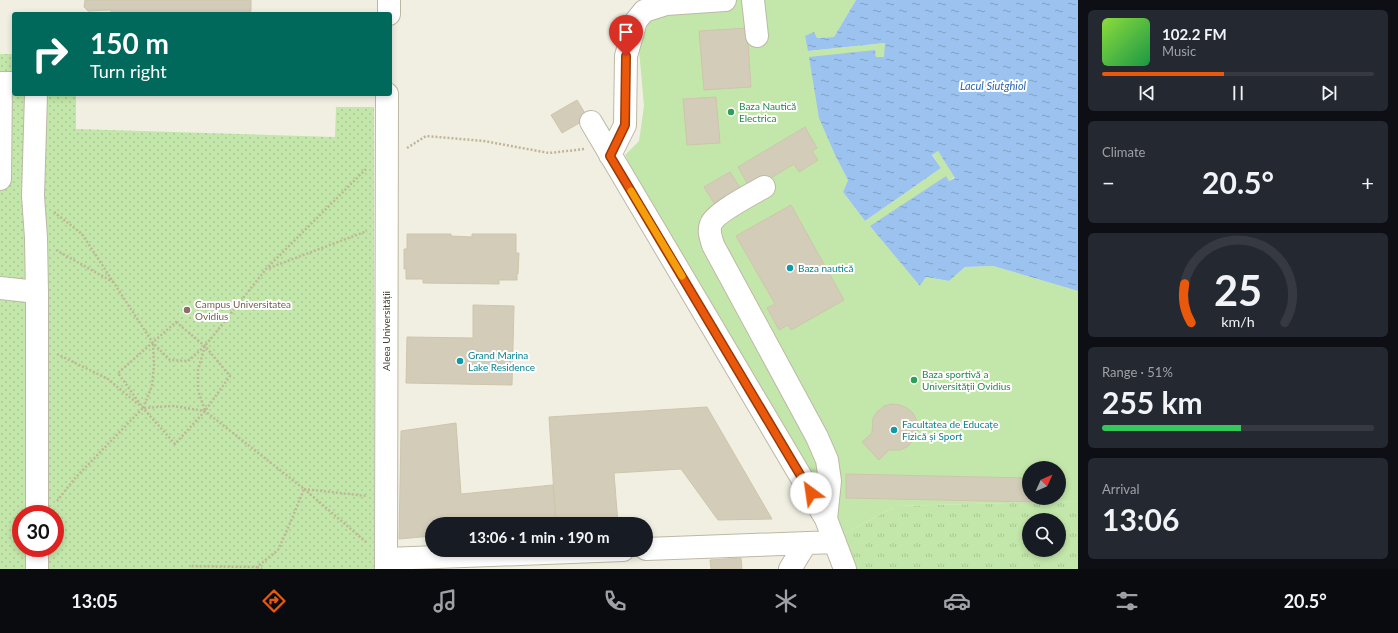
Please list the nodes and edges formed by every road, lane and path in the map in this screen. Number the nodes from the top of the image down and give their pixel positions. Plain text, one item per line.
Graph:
1 (389, 0) edge
2 (725, 0) edge
3 (753, 0) edge
4 (389, 12) edge
5 (757, 36) dead end
6 (12, 83) edge
7 (36, 96) edge
8 (387, 96) edge
9 (590, 122) dead end
10 (396, 148) junction
11 (606, 149) junction
12 (0, 179) edge
13 (764, 187) dead end
14 (33, 196) junction
15 (386, 223) junction
16 (36, 238) junction
17 (266, 269) junction
18 (113, 282) junction
19 (0, 288) edge
20 (37, 292) junction
21 (153, 343) junction
22 (37, 344) junction
23 (205, 346) junction
24 (143, 408) junction
25 (205, 411) junction
26 (304, 489) junction
27 (386, 498) junction
28 (57, 502) dead end
29 (37, 505) edge
30 (826, 519) junction
31 (835, 542) junction
32 (806, 543) junction
33 (653, 549) edge
34 (37, 557) edge
35 (528, 557) edge
36 (446, 563) edge
37 (386, 564) edge
38 (188, 566) dead end
39 (257, 567) junction
40 (37, 569) edge
41 (262, 569) edge
42 (790, 569) edge
43 (845, 569) edge

1 - 4 street
2 - 11 street
3 - 5 street
6 - 12 street
7 - 14 street
8 - 10 street, Aleea Universității
9 - 11 street
10 - 11 path
10 - 15 street, Aleea Universității
10 - 17 path
11 - 30 street
13 - 30 street
14 - 16 street
14 - 18 path
15 - 17 path
15 - 27 street, Aleea Universității
16 - 18 path
16 - 20 street
17 - 23 path
18 - 21 path
19 - 20 street
20 - 22 street
21 - 23 path
21 - 23 path
21 - 24 path
21 - 24 path
22 - 24 path
22 - 29 street
23 - 25 path
23 - 25 path
24 - 25 path
24 - 25 path
24 - 28 path
25 - 26 path
26 - 27 path
26 - 37 path
26 - 39 path
27 - 37 street, Aleea Universității
30 - 31 street
31 - 32 street
31 - 43 street
32 - 33 street
32 - 42 street
34 - 40 street
35 - 36 street
36 - 37 street
38 - 39 path
39 - 41 path

